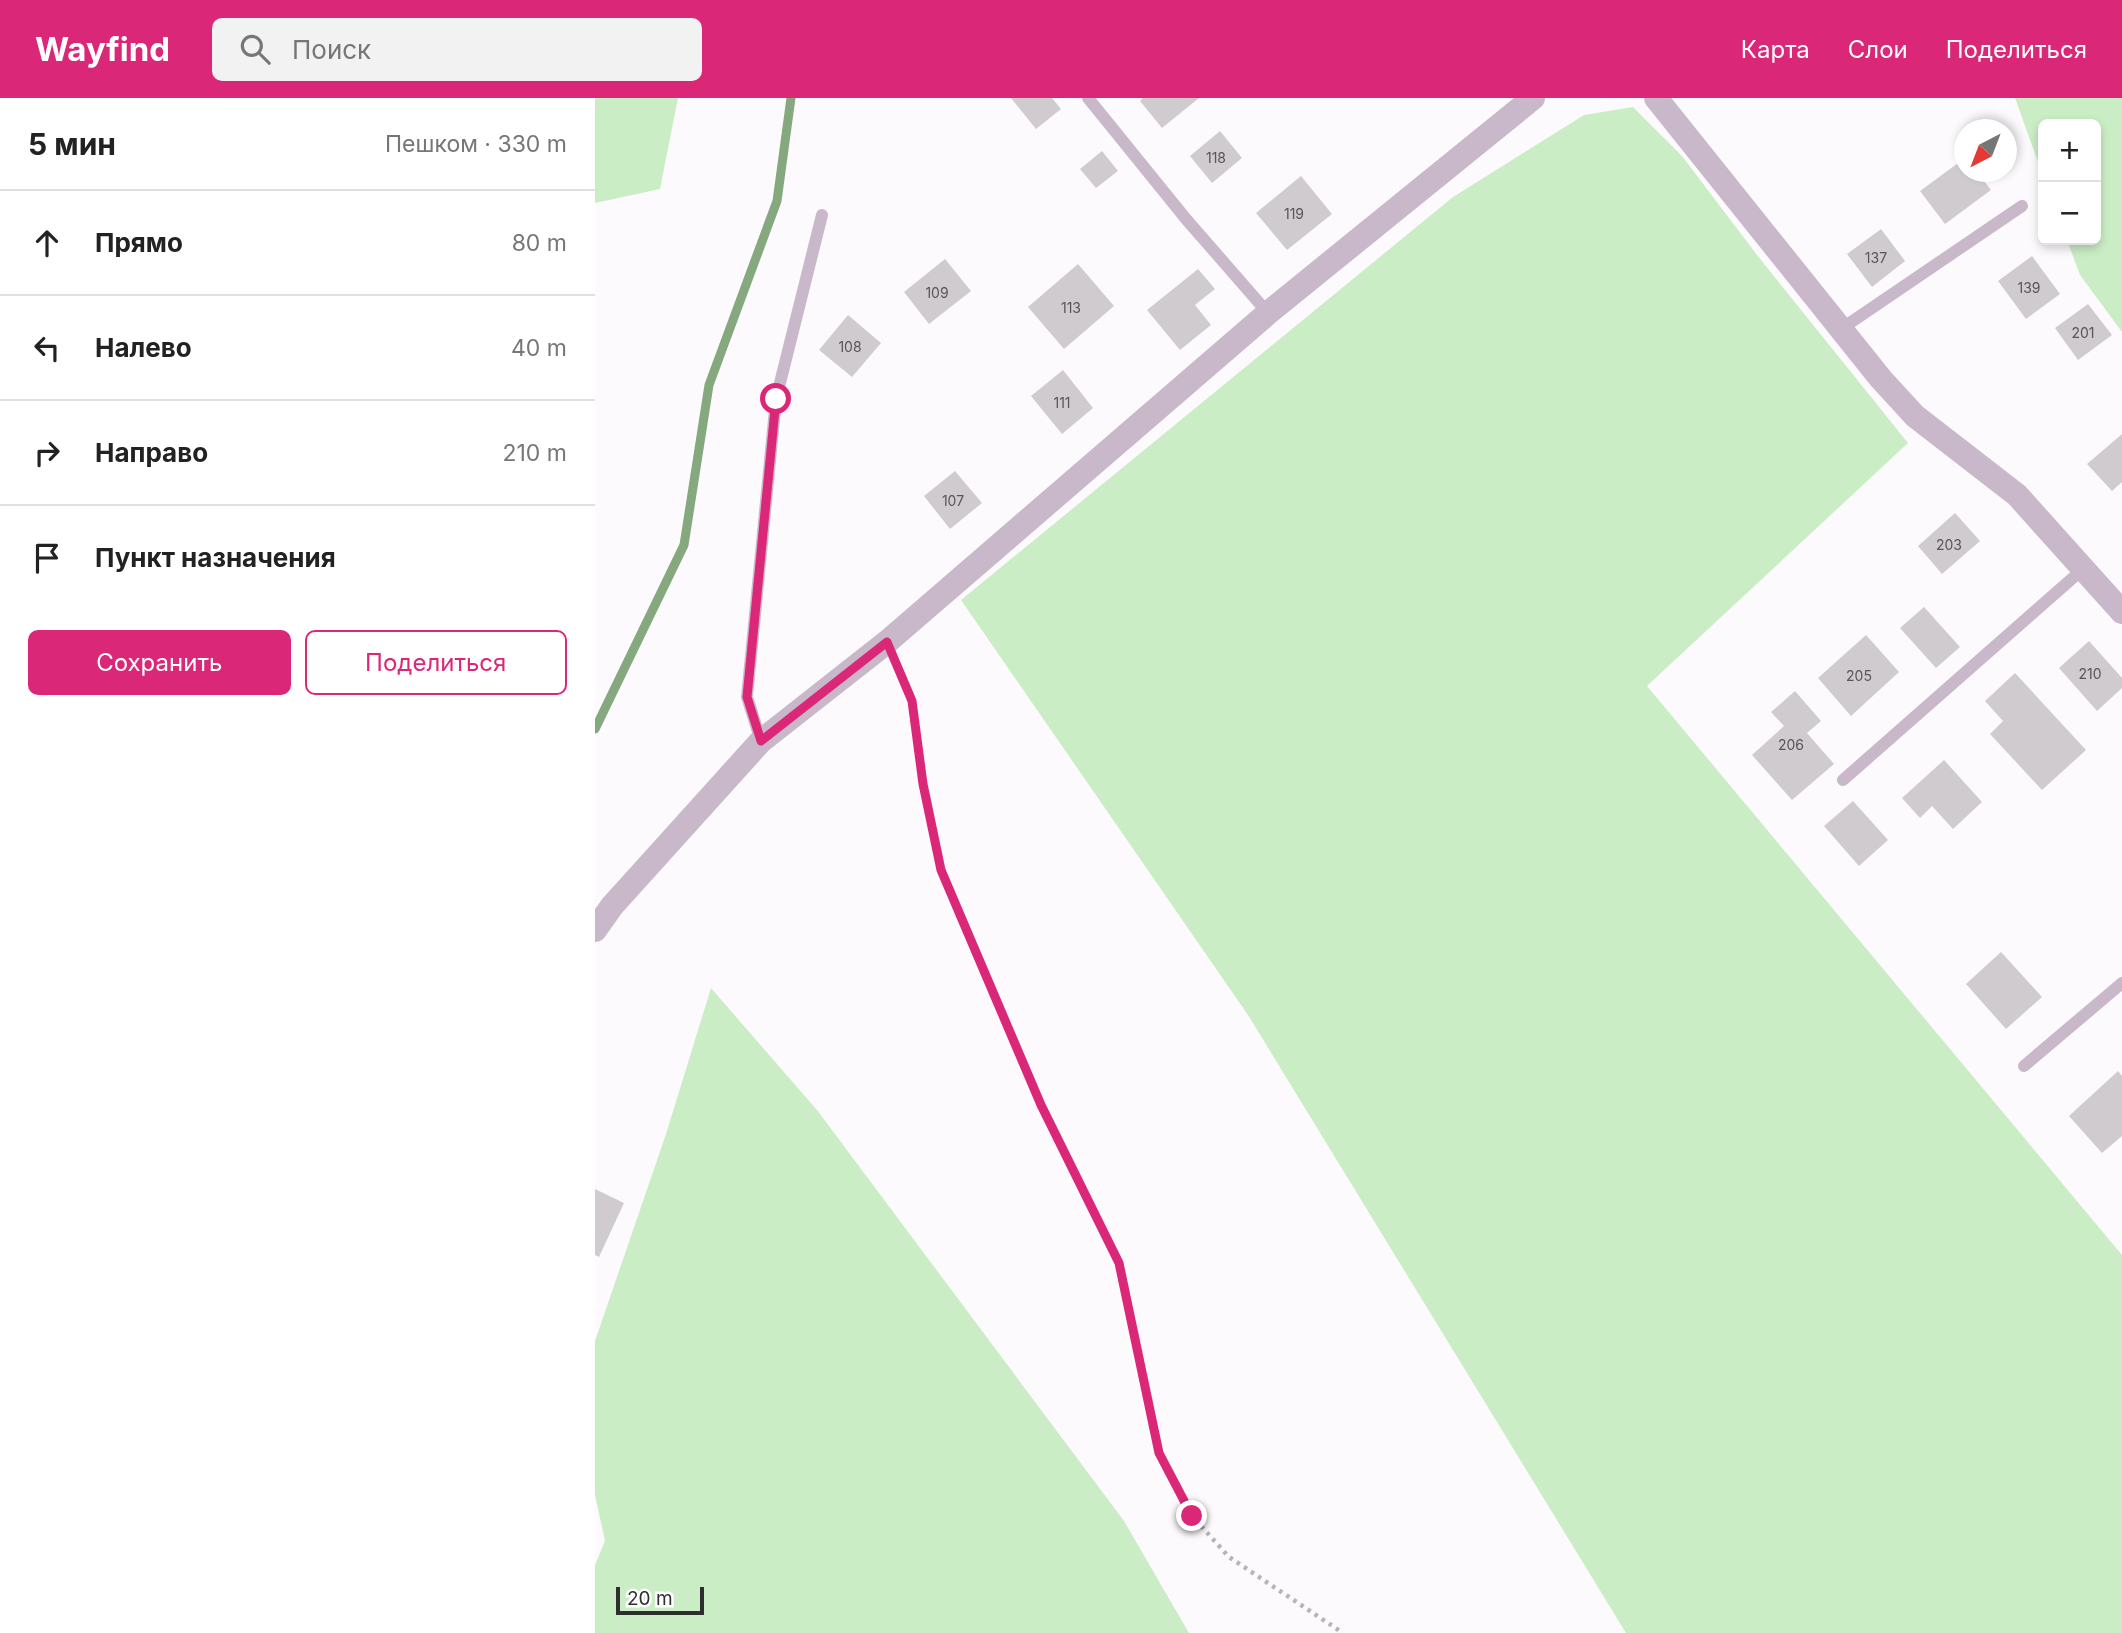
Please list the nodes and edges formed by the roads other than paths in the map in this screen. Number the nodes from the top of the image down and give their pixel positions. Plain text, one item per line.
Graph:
1 (1088, 98) edge
2 (1533, 98) edge
3 (1656, 98) edge
4 (2022, 206) dead end
5 (822, 215) dead end
6 (1268, 313) junction
7 (1841, 329) junction
8 (2083, 569) junction
9 (2122, 612) edge
10 (761, 741) junction
11 (1843, 780) dead end
12 (595, 930) edge
13 (2122, 983) edge
14 (2024, 1066) dead end

1 - 6 lane
2 - 6 street
3 - 7 street
4 - 7 lane
5 - 10 lane
6 - 10 street
7 - 8 street
8 - 9 street
8 - 11 lane
10 - 12 street
13 - 14 lane

